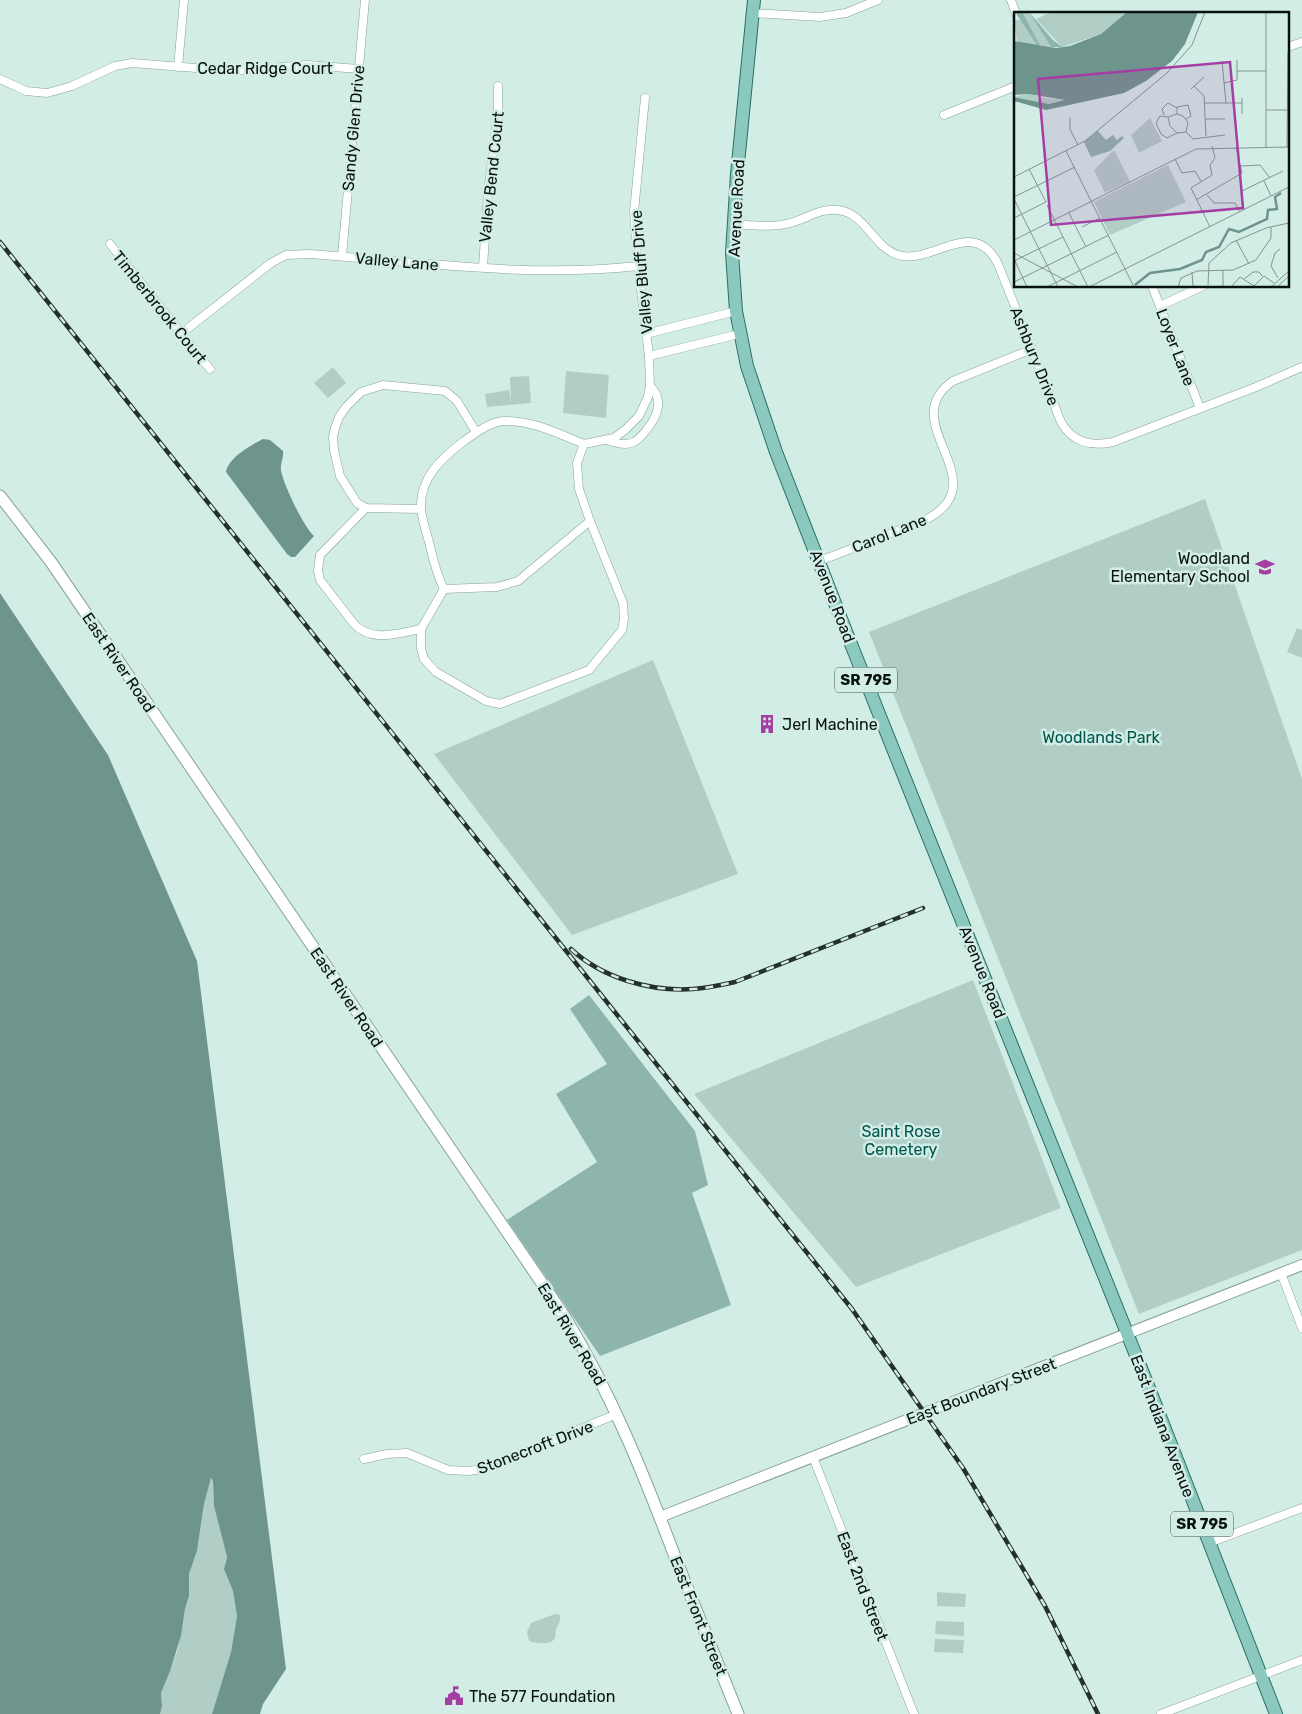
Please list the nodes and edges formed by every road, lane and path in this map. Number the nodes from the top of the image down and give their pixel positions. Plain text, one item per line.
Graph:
1 (184, 0) edge
2 (365, 0) edge
3 (878, 0) edge
4 (1011, 0) edge
5 (754, 6) edge
6 (1015, 12) edge
7 (1302, 42) edge
8 (1290, 46) edge
9 (178, 67) junction
10 (359, 69) junction
11 (0, 79) edge
12 (498, 86) dead end
13 (1014, 87) edge
14 (645, 98) dead end
15 (944, 115) dead end
16 (733, 224) junction
17 (110, 244) dead end
18 (342, 256) junction
19 (638, 266) junction
20 (482, 267) junction
21 (1153, 288) edge
22 (1199, 288) edge
23 (1160, 306) junction
24 (736, 311) junction
25 (182, 333) junction
26 (646, 334) junction
27 (739, 334) junction
28 (1032, 349) junction
29 (649, 356) junction
30 (1302, 367) edge
31 (210, 369) dead end
32 (650, 386) junction
33 (1200, 408) junction
34 (476, 432) junction
35 (607, 440) junction
36 (584, 444) junction
37 (0, 496) edge
38 (366, 508) junction
39 (421, 509) junction
40 (590, 521) junction
41 (820, 561) junction
42 (444, 588) junction
43 (421, 629) junction
44 (1302, 1265) edge
45 (1281, 1273) junction
46 (1302, 1328) edge
47 (1127, 1334) junction
48 (617, 1414) junction
49 (814, 1457) junction
50 (364, 1459) dead end
51 (1302, 1508) edge
52 (660, 1517) junction
53 (1209, 1543) junction
54 (1302, 1660) edge
55 (1261, 1676) junction
56 (738, 1714) edge
57 (914, 1714) edge
58 (1161, 1714) edge
59 (1276, 1714) edge

1 - 9 street
2 - 10 street, Sandy Glen Drive
3 - 5 street
4 - 6 street
5 - 16 main road, Avenue Road / SR 795
7 - 8 street
9 - 10 street, Cedar Ridge Court
9 - 11 street, Cedar Ridge Court
10 - 18 street, Sandy Glen Drive
12 - 20 street, Valley Bend Court
13 - 15 street
14 - 19 street, Valley Bluff Drive
16 - 24 main road, Avenue Road / SR 795
16 - 28 street, Ashbury Drive
17 - 25 street, Timberbrook Court
18 - 20 street, Valley Lane
18 - 25 street, Valley Lane
19 - 20 street, Valley Lane
19 - 26 street, Valley Bluff Drive
21 - 23 street, Loyer Lane
22 - 23 street
23 - 33 street, Loyer Lane
24 - 26 street
24 - 27 main road, Avenue Road / SR 795
25 - 31 street, Timberbrook Court
26 - 29 street, Valley Bluff Drive
27 - 29 street
27 - 41 main road, Avenue Road / SR 795
28 - 33 street, Ashbury Drive
28 - 41 street, Carol Lane
29 - 32 street, Valley Bluff Drive
30 - 33 street, Ashbury Drive
32 - 35 street, Valley Bluff Drive
32 - 35 street, Valley Bluff Drive
34 - 36 street
34 - 38 street
34 - 39 street
35 - 36 street, Valley Bluff Drive
36 - 40 street
37 - 48 main road, East River Road
38 - 39 street
38 - 43 street
39 - 42 street
40 - 42 street
40 - 43 street
41 - 47 main road, Avenue Road / SR 795
42 - 43 street
44 - 45 street, East Boundary Street
45 - 46 street
45 - 47 street, East Boundary Street
47 - 49 street, East Boundary Street
47 - 53 main road, East Indiana Avenue / SR 795
48 - 50 street, Stonecroft Drive
48 - 52 main road, East River Road
49 - 52 street, East Boundary Street
49 - 57 street, East 2nd Street
51 - 53 street
52 - 56 main road, East Front Street
53 - 55 main road, East Indiana Avenue / SR 795
54 - 55 street
55 - 58 street
55 - 59 main road, East Indiana Avenue / SR 795

